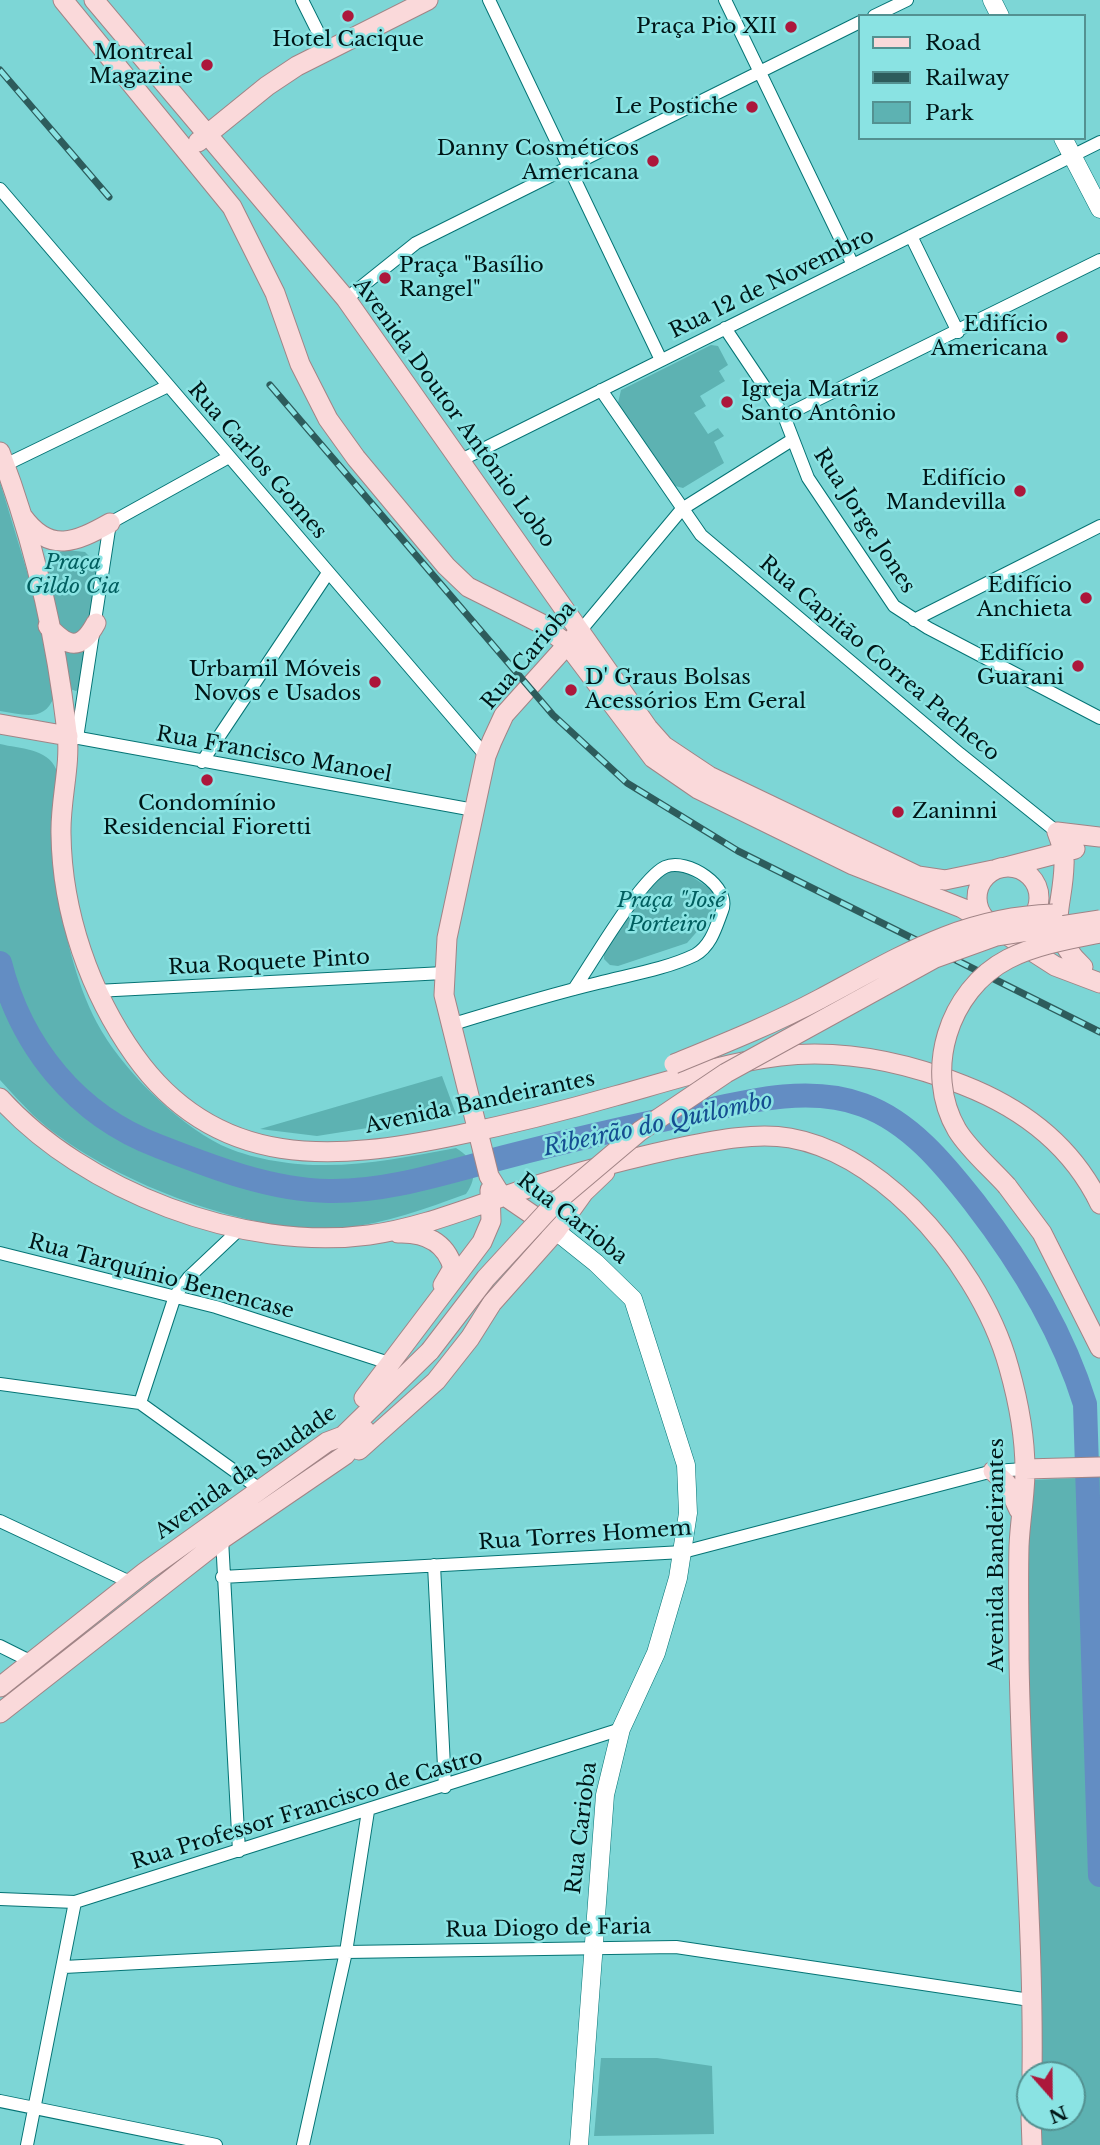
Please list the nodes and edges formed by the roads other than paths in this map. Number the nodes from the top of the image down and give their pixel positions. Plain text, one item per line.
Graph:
1 (63, 0) edge
2 (94, 0) edge
3 (302, 0) edge
4 (428, 0) edge
5 (489, 0) edge
6 (725, 0) edge
7 (907, 0) edge
8 (878, 14) edge
9 (858, 23) edge
10 (327, 50) junction
11 (759, 71) junction
12 (207, 135) junction
13 (1064, 140) edge
14 (1100, 142) edge
15 (187, 152) junction
16 (1072, 156) junction
17 (569, 166) junction
18 (0, 189) edge
19 (1100, 209) edge
20 (911, 236) junction
21 (1100, 260) edge
22 (853, 265) junction
23 (346, 299) junction
24 (725, 328) junction
25 (958, 332) junction
26 (661, 360) junction
27 (168, 386) junction
28 (601, 390) junction
29 (784, 416) junction
30 (792, 440) junction
31 (229, 457) junction
32 (2, 458) edge
33 (461, 460) junction
34 (681, 509) junction
35 (22, 514) junction
36 (110, 523) junction
37 (1100, 526) edge
38 (328, 573) junction
39 (914, 620) junction
40 (96, 623) junction
41 (48, 626) junction
42 (574, 637) junction
43 (1097, 714) edge
44 (1, 724) edge
45 (72, 737) junction
46 (485, 756) junction
47 (202, 762) junction
48 (474, 810) junction
49 (1058, 832) junction
50 (1100, 836) edge
51 (1100, 844) edge
52 (1063, 851) junction
53 (1032, 859) junction
54 (998, 869) junction
55 (1062, 884) junction
56 (1037, 912) junction
57 (1100, 917) edge
58 (992, 926) junction
59 (1100, 933) edge
60 (1091, 970) edge
61 (444, 974) junction
62 (1100, 983) edge
63 (574, 989) junction
64 (96, 991) junction
65 (450, 1025) junction
66 (0, 1098) edge
67 (575, 1108) junction
68 (480, 1136) junction
69 (624, 1160) junction
70 (498, 1198) junction
71 (1100, 1204) edge
72 (242, 1227) junction
73 (556, 1231) junction
74 (369, 1235) junction
75 (0, 1253) edge
76 (462, 1271) junction
77 (175, 1296) junction
78 (492, 1303) junction
79 (432, 1306) junction
80 (1100, 1348) edge
81 (392, 1364) junction
82 (415, 1368) junction
83 (0, 1384) edge
84 (140, 1403) junction
85 (327, 1442) junction
86 (345, 1455) junction
87 (1100, 1467) edge
88 (1025, 1469) junction
89 (993, 1471) junction
90 (261, 1490) junction
91 (1021, 1515) junction
92 (0, 1521) edge
93 (222, 1539) junction
94 (684, 1552) junction
95 (434, 1565) junction
96 (222, 1577) junction
97 (132, 1583) junction
98 (0, 1646) edge
99 (32, 1662) junction
100 (0, 1687) edge
101 (0, 1713) edge
102 (621, 1729) junction
103 (445, 1787) junction
104 (368, 1811) junction
105 (239, 1851) junction
106 (0, 1899) edge
107 (75, 1902) junction
108 (592, 1946) junction
109 (346, 1952) junction
110 (64, 1967) junction
111 (1030, 2000) junction
112 (1032, 2061) edge
113 (0, 2101) edge
114 (34, 2108) junction
115 (27, 2145) edge
116 (216, 2145) edge
117 (303, 2145) edge
118 (579, 2145) edge

1 - 15 main road, Avenida Doutor Antônio Lobo
2 - 12 main road, Avenida Doutor Antônio Lobo
3 - 10 street
4 - 10 main road
5 - 17 street
6 - 11 street
7 - 8 street
9 - 11 street
10 - 12 main road
11 - 17 street
11 - 22 street
12 - 15 main road
12 - 23 main road, Avenida Doutor Antônio Lobo
13 - 16 main road
14 - 16 street, Rua 12 de Novembro
15 - 42 main road, Avenida Doutor Antônio Lobo
16 - 19 main road
16 - 20 street, Rua 12 de Novembro
17 - 23 street
17 - 26 street
18 - 27 street, Rua Carlos Gomes
20 - 22 street, Rua 12 de Novembro
20 - 25 street
21 - 25 street
22 - 24 street, Rua 12 de Novembro
23 - 33 main road, Avenida Doutor Antônio Lobo
24 - 26 street, Rua 12 de Novembro
24 - 29 street, Rua Jorge Jones
25 - 29 street
26 - 28 street, Rua 12 de Novembro
27 - 31 street, Rua Carlos Gomes
27 - 32 street
28 - 33 street, Rua 12 de Novembro
28 - 34 street, Rua Capitão Correa Pacheco
29 - 30 street, Rua Jorge Jones
30 - 34 street, Rua Carioba
30 - 39 street, Rua Jorge Jones
31 - 36 street
31 - 38 street, Rua Carlos Gomes
32 - 35 main road, Avenida Bandeirantes
33 - 42 main road, Avenida Doutor Antônio Lobo
34 - 42 street, Rua Carioba
34 - 49 street, Rua Capitão Correa Pacheco
35 - 36 main road
35 - 41 main road, Avenida Bandeirantes
36 - 40 street
37 - 39 street
38 - 46 street, Rua Carlos Gomes
38 - 47 street
39 - 43 street, Rua Jorge Jones
40 - 41 main road
40 - 45 street
41 - 45 main road, Avenida Bandeirantes
42 - 46 main road, Rua Carioba
42 - 54 main road, Avenida Doutor Antônio Lobo
42 - 58 main road, Avenida Doutor Antônio Lobo
44 - 45 main road
45 - 47 street, Rua Francisco Manoel
45 - 64 main road, Avenida Bandeirantes
46 - 48 main road, Rua Carioba
47 - 48 street, Rua Francisco Manoel
48 - 61 main road, Rua Carioba
49 - 50 main road
49 - 52 main road
51 - 52 main road, Avenida Doutor Antônio Lobo
52 - 53 main road, Avenida Doutor Antônio Lobo
52 - 55 main road
53 - 54 main road, Avenida Doutor Antônio Lobo
53 - 55 main road
54 - 56 main road
54 - 58 main road
55 - 60 main road
56 - 58 main road
56 - 60 main road
57 - 67 main road, bridge
57 - 82 main road, bridge
58 - 62 main road, Avenida Doutor Antônio Lobo
59 - 80 main road, bridge
61 - 64 street, Rua Roquete Pinto
61 - 65 main road, Rua Carioba
63 - 63 street
63 - 65 street
64 - 68 main road, Avenida Bandeirantes
65 - 68 main road, Rua Carioba
66 - 72 main road, Avenida Bandeirantes
67 - 68 main road, Avenida Bandeirantes
67 - 71 main road, Avenida Bandeirantes
68 - 70 main road, Rua Carioba
69 - 70 main road, Avenida Bandeirantes
69 - 73 main road
69 - 88 main road, Avenida Bandeirantes
70 - 73 main road, Rua Carioba
70 - 74 main road, Avenida Bandeirantes
70 - 76 main road, Rua Carioba
72 - 74 main road, Avenida Bandeirantes
72 - 77 street
73 - 78 main road
73 - 94 main road, Rua Carioba
74 - 79 main road
75 - 77 street, Rua Tarquínio Benencase
76 - 78 main road
76 - 79 main road, Rua Carioba
77 - 81 street, Rua Tarquínio Benencase
77 - 84 street
78 - 86 main road
79 - 81 main road
81 - 85 main road
82 - 85 main road, Avenida da Saudade
82 - 86 main road, Avenida da Saudade
83 - 84 street
84 - 90 street
85 - 90 main road, Avenida da Saudade
86 - 93 main road, Avenida da Saudade
87 - 88 main road
88 - 89 street, Rua Torres Homem
88 - 91 main road, Avenida Bandeirantes
89 - 91 main road
89 - 94 street, Rua Torres Homem
90 - 97 main road, Avenida da Saudade
91 - 111 main road, Avenida Bandeirantes
92 - 97 street
93 - 96 street
93 - 101 main road, Avenida da Saudade
94 - 95 street, Rua Torres Homem
94 - 102 main road, Rua Carioba
95 - 96 street, Rua Torres Homem
95 - 103 street
96 - 105 street
97 - 99 main road, Avenida da Saudade
98 - 99 street
99 - 100 main road, Avenida da Saudade
102 - 103 street, Rua Professor Francisco de Castro
102 - 108 main road, Rua Carioba
103 - 104 street, Rua Professor Francisco de Castro
104 - 105 street, Rua Professor Francisco de Castro
104 - 109 street
105 - 107 street, Rua Professor Francisco de Castro
106 - 107 street, Rua Professor Francisco de Castro
107 - 110 street
108 - 109 street, Rua Diogo de Faria
108 - 111 street, Rua Diogo de Faria
108 - 118 main road, Rua Carioba
109 - 110 street, Rua Diogo de Faria
109 - 117 street
110 - 114 street
111 - 112 main road, Avenida Bandeirantes
113 - 114 street
114 - 115 street
114 - 116 street

